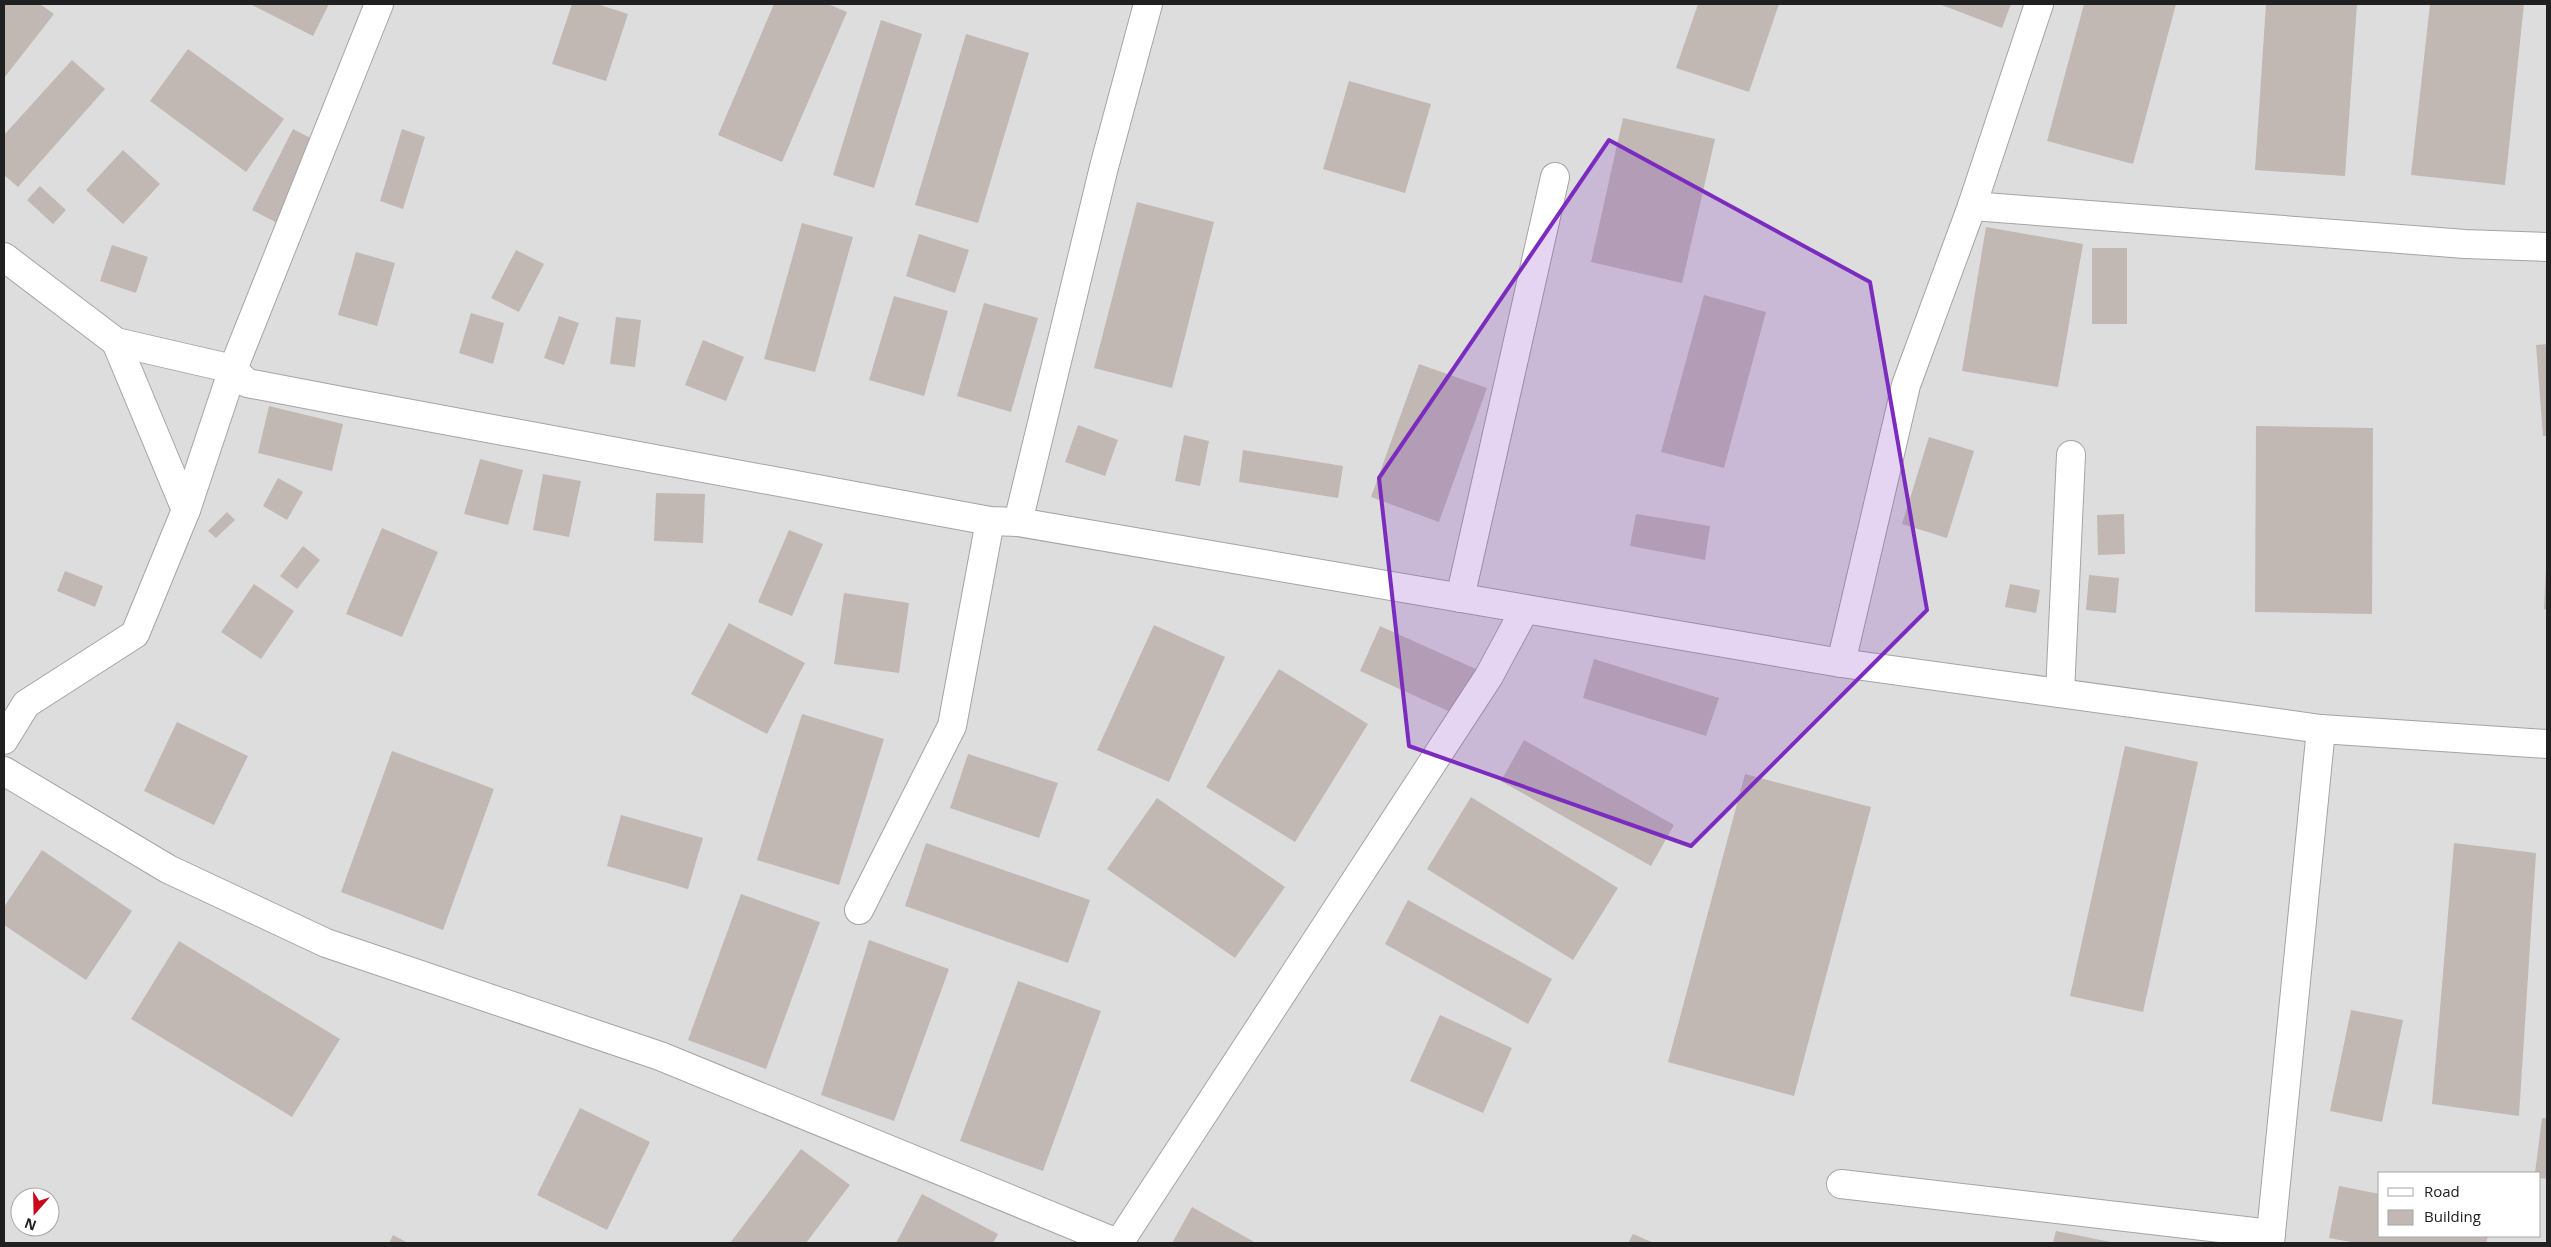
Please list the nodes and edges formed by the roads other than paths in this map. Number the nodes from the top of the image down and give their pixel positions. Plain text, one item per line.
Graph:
1 (379, 4) edge
2 (2039, 4) edge
3 (1140, 7) edge
4 (1556, 178) dead end
5 (1972, 206) junction
6 (2547, 247) edge
7 (4, 257) edge
8 (116, 342) junction
9 (234, 369) junction
10 (2071, 455) dead end
11 (186, 510) junction
12 (990, 521) junction
13 (1018, 522) junction
14 (1460, 598) junction
15 (1525, 609) junction
16 (1841, 663) junction
17 (2060, 693) junction
18 (2321, 728) junction
19 (4, 740) edge
20 (2547, 744) edge
21 (4, 771) edge
22 (859, 910) dead end
23 (1841, 1184) dead end
24 (2271, 1239) edge
25 (1118, 1243) edge

1 - 9 street
2 - 5 street
3 - 13 street
4 - 14 street
5 - 6 street
5 - 16 street
7 - 8 street
8 - 9 street
8 - 11 street
9 - 11 street
9 - 12 street
10 - 17 street
11 - 19 street
12 - 13 street
12 - 22 street
13 - 14 street
14 - 15 street
15 - 16 street
15 - 25 street
16 - 17 street
17 - 18 street
18 - 20 street
18 - 24 street
21 - 25 street
23 - 24 street

